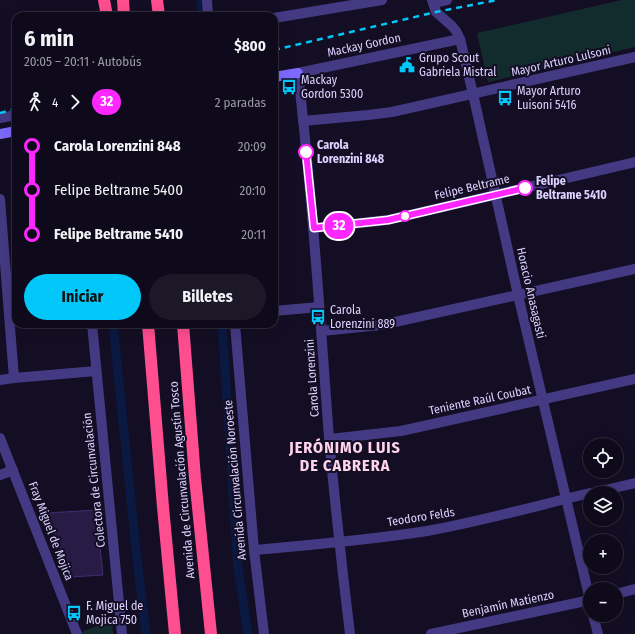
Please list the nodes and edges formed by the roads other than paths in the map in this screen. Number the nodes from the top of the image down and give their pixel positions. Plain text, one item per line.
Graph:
1 (104, 0) edge
2 (123, 0) edge
3 (157, 0) edge
4 (207, 0) edge
5 (382, 0) edge
6 (447, 0) edge
7 (432, 1) edge
8 (106, 12) edge
9 (124, 12) edge
10 (158, 12) edge
11 (208, 12) edge
12 (278, 17) edge
13 (460, 39) junction
14 (635, 57) edge
15 (298, 73) junction
16 (278, 77) edge
17 (473, 94) junction
18 (12, 116) edge
19 (0, 118) edge
20 (304, 121) junction
21 (12, 132) edge
22 (0, 134) edge
23 (635, 162) edge
24 (496, 194) junction
25 (0, 199) edge
26 (314, 228) junction
27 (635, 269) edge
28 (518, 295) junction
29 (319, 307) junction
30 (278, 311) edge
31 (92, 328) edge
32 (148, 328) edge
33 (183, 328) edge
34 (235, 328) edge
35 (322, 331) junction
36 (96, 371) junction
37 (14, 378) junction
38 (635, 379) edge
39 (0, 380) edge
40 (542, 400) junction
41 (0, 438) edge
42 (330, 440) junction
43 (13, 470) junction
44 (0, 475) edge
45 (635, 484) edge
46 (623, 486) edge
47 (583, 495) edge
48 (566, 499) junction
49 (339, 542) junction
50 (254, 550) junction
51 (586, 582) edge
52 (635, 589) edge
53 (623, 592) edge
54 (583, 601) edge
55 (595, 622) edge
56 (75, 633) edge
57 (122, 634) edge
58 (175, 634) edge
59 (211, 634) edge
60 (264, 634) edge
61 (350, 634) edge
62 (431, 634) edge
63 (598, 634) edge

1 - 8 highway
2 - 9 highway
3 - 10 highway
4 - 11 street
5 - 12 street
6 - 7 street
7 - 13 street, Horacio Anasagasti
13 - 15 street, Mackay Gordon
13 - 17 street, Horacio Anasagasti
14 - 17 street, Mayor Arturo Lulsoni
15 - 16 main road, Mackay Gordon
15 - 20 street, Carola Lorenzini
17 - 20 street, Mayor Arturo Lulsoni
17 - 24 street, Horacio Anasagasti
18 - 19 street
20 - 26 street, Carola Lorenzini
21 - 22 main road
23 - 24 street, Felipe Beltrame
24 - 26 street, Felipe Beltrame
24 - 28 street, Horacio Anasagasti
25 - 37 street
26 - 29 street, Carola Lorenzini
27 - 28 street
28 - 35 street
28 - 40 street, Horacio Anasagasti
29 - 30 street
29 - 35 street, Carola Lorenzini
31 - 36 street, Colectora de Circunvalación
32 - 58 highway, Avenida de Circunvalación Agustín Tosco
33 - 59 highway, Avenida de Circunvalación Agustín Tosco
34 - 50 street, Avenida Circunvalación Noroeste
35 - 42 street, Carola Lorenzini
36 - 37 street
36 - 57 street, Colectora de Circunvalación
37 - 39 street
38 - 40 street, Teniente Raúl Coubat
40 - 42 street, Teniente Raúl Coubat
40 - 48 street, Horacio Anasagasti
41 - 43 street, Fray Miguel de Mojica
42 - 49 street, Carola Lorenzini
43 - 44 street
43 - 56 street, Fray Miguel de Mojica
45 - 46 street, Teodoro Felds
47 - 48 street, Teodoro Felds
48 - 49 street, Teodoro Felds
48 - 51 street, Horacio Anasagasti
49 - 50 street, Teodoro Felds
49 - 61 street, Carola Lorenzini
50 - 60 street, Avenida Circunvalación Noroeste
52 - 53 street
54 - 62 street, Benjamín Matienzo
55 - 63 street

